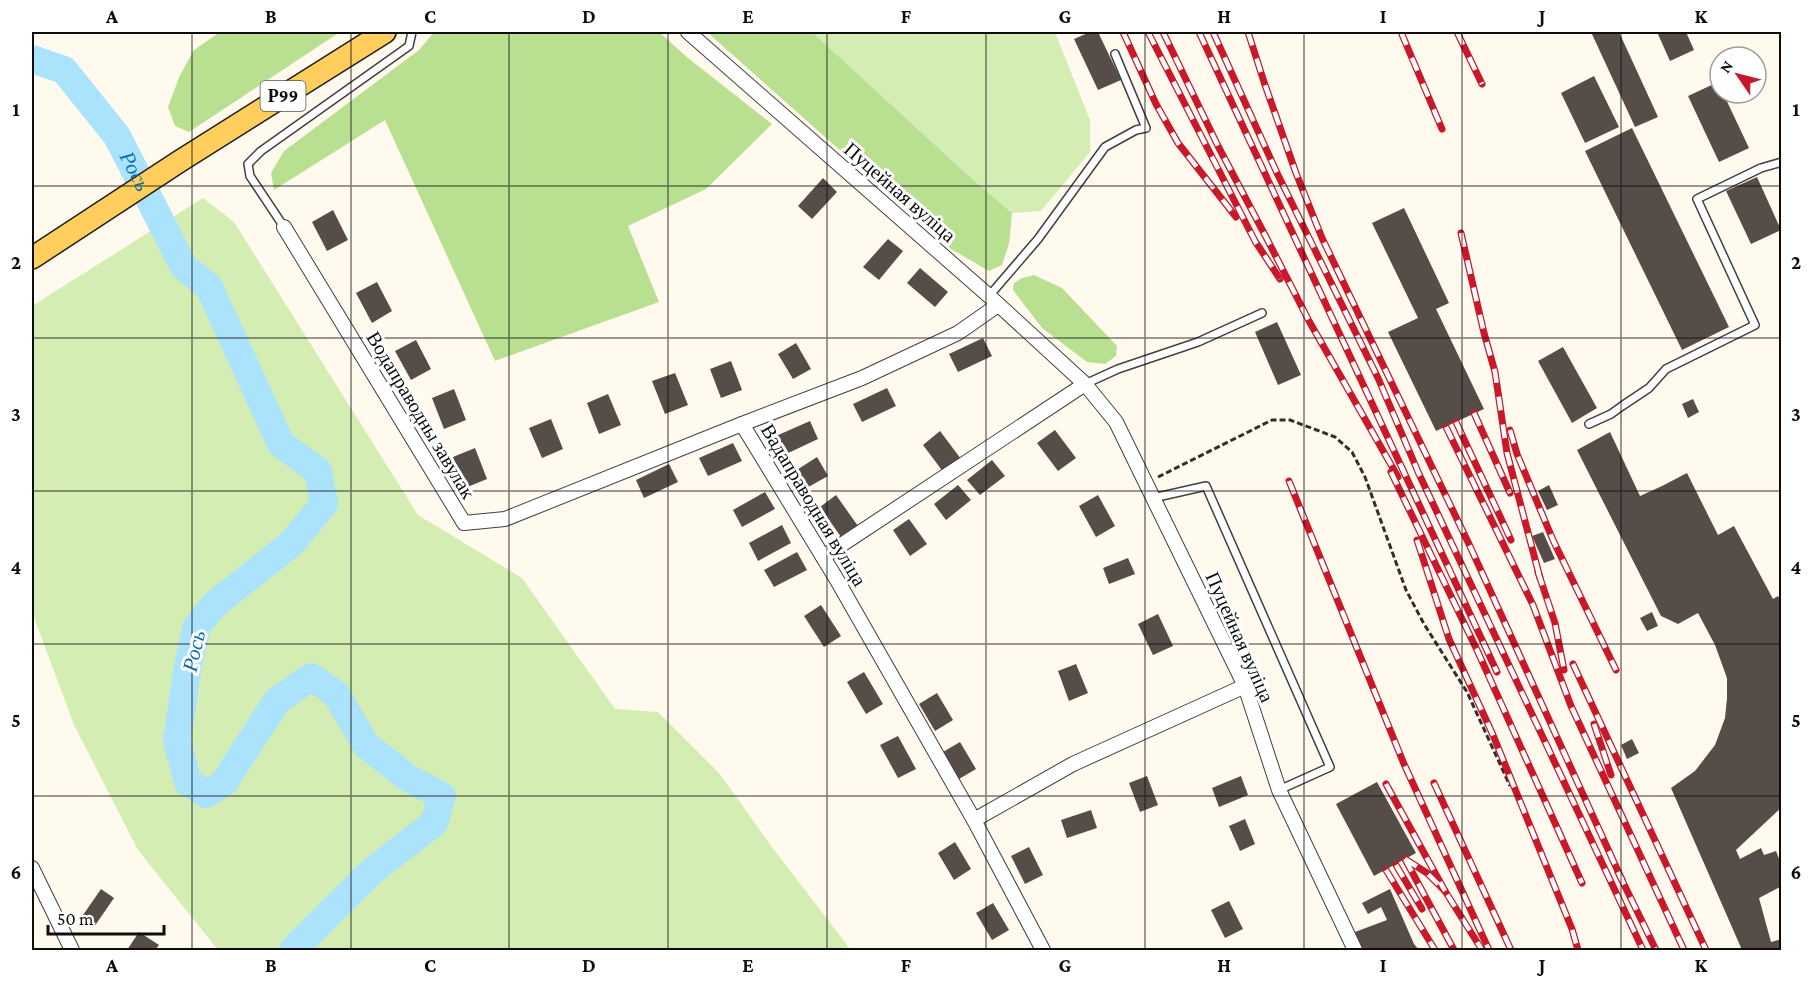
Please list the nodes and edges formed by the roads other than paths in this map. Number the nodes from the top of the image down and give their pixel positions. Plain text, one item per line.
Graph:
1 (385, 32) edge
2 (412, 32) edge
3 (688, 32) edge
4 (1115, 54) dead end
5 (1782, 162) edge
6 (284, 227) joint
7 (32, 258) edge
8 (993, 301) junction
9 (1262, 314) dead end
10 (1085, 384) junction
11 (742, 424) junction
12 (1589, 424) dead end
13 (1153, 498) junction
14 (823, 557) junction
15 (1245, 686) junction
16 (1279, 790) junction
17 (974, 820) junction
18 (32, 867) edge
19 (72, 951) edge
20 (1043, 951) edge
21 (1354, 951) edge

1 - 7 main road, Р99
2 - 6 lane
3 - 8 street, Пуцейная вуліца
4 - 8 lane
5 - 12 lane
6 - 11 street, Водаправодны завулак
8 - 10 street, Пуцейная вуліца
8 - 11 street, Вадаправодная вуліца
9 - 10 lane
10 - 13 street, Пуцейная вуліца
10 - 14 street
11 - 14 street, Вадаправодная вуліца
13 - 15 street, Пуцейная вуліца
13 - 16 lane
14 - 17 street, Вадаправодная вуліца
15 - 16 street, Пуцейная вуліца
15 - 17 street
16 - 21 street, Пуцейная вуліца
17 - 20 street, Вадаправодная вуліца
18 - 19 street

